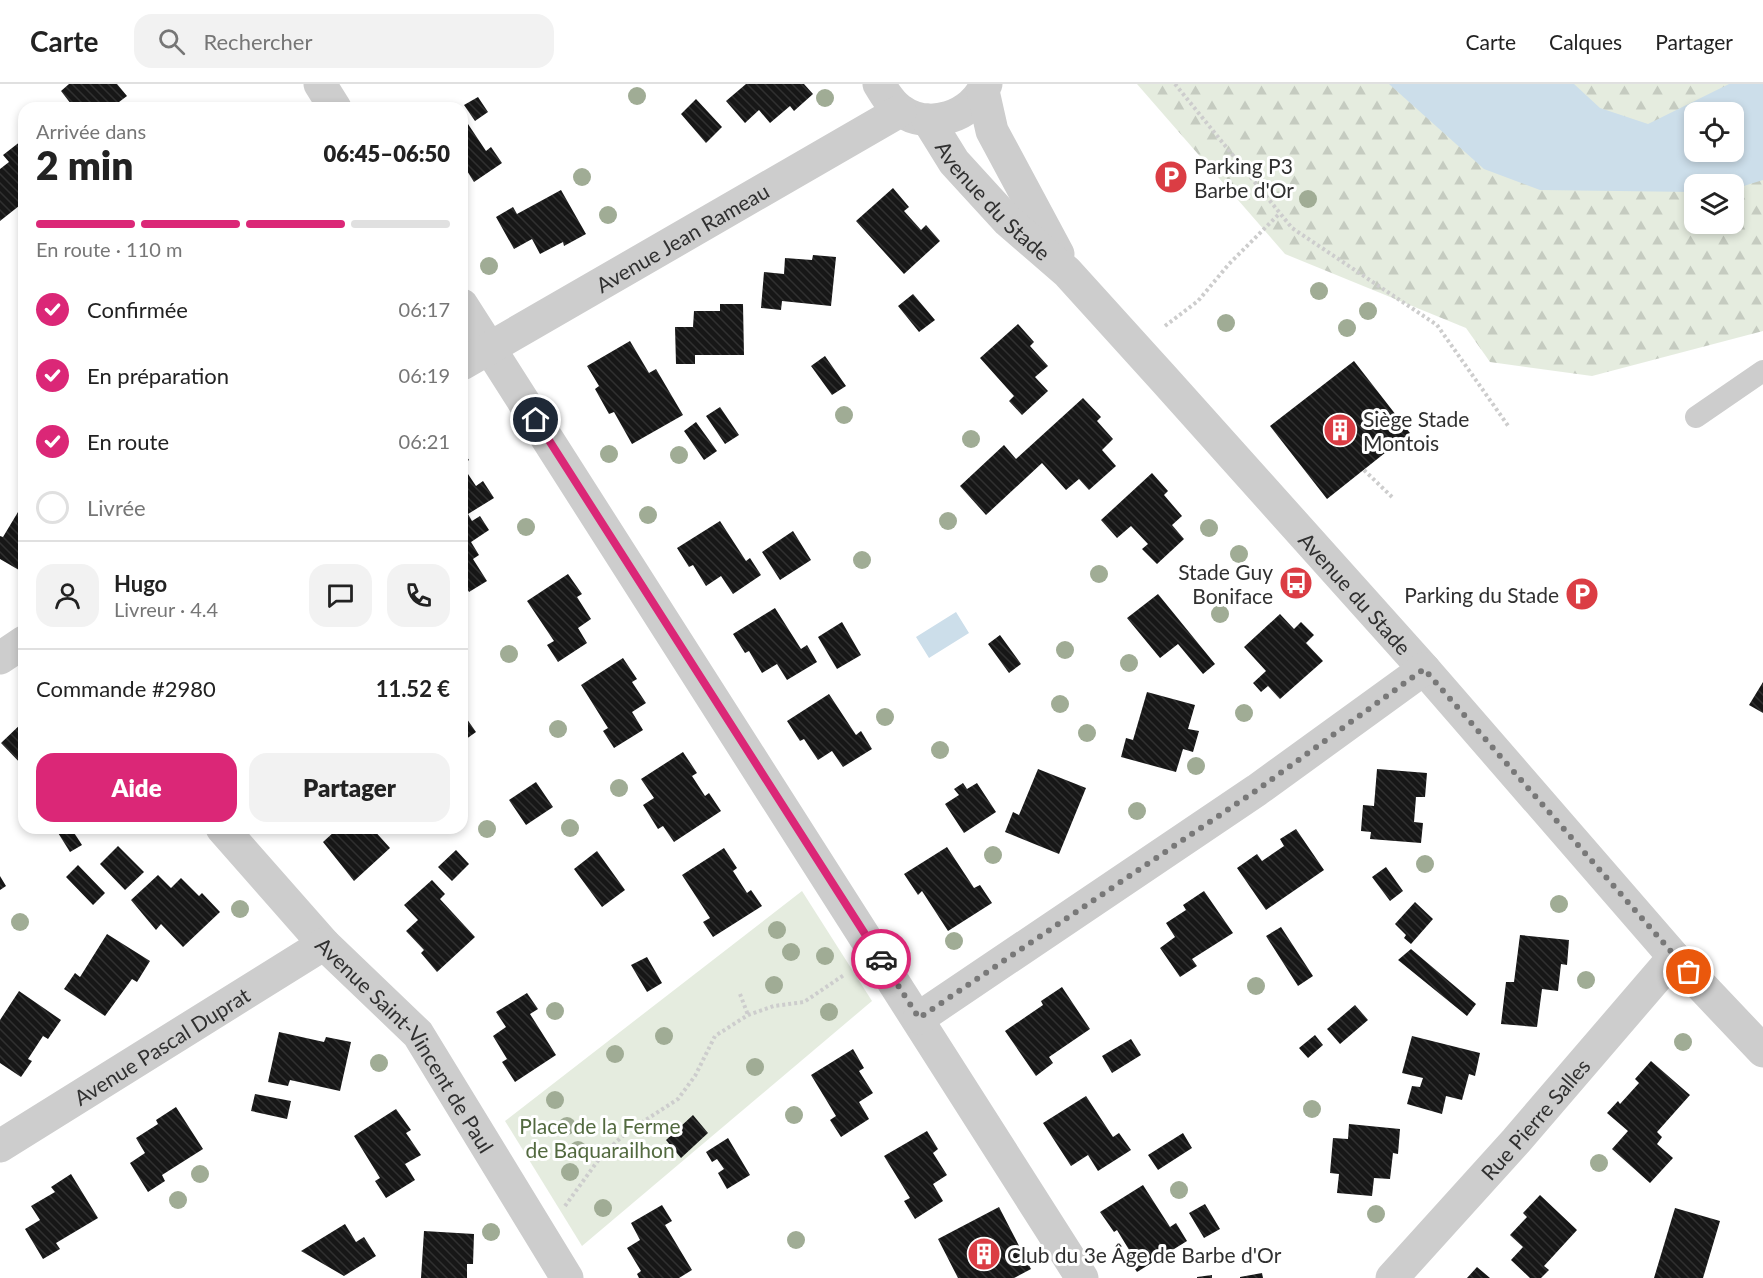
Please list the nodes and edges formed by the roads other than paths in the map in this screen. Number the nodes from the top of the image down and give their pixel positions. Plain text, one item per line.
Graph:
1 (320, 84) edge
2 (879, 84) edge
3 (984, 87) edge
4 (331, 102) edge
5 (914, 115) junction
6 (1067, 272) junction
7 (468, 314) edge
8 (489, 347) junction
9 (468, 360) edge
10 (1763, 371) edge
11 (1695, 417) dead end
12 (18, 646) edge
13 (0, 658) edge
14 (1424, 669) junction
15 (227, 834) edge
16 (324, 944) junction
17 (1674, 957) junction
18 (919, 1018) junction
19 (1763, 1051) edge
20 (0, 1146) edge
21 (558, 1273) edge
22 (1082, 1278) edge
23 (1392, 1278) edge

1 - 4 street
2 - 5 street, Avenue du Stade
3 - 5 street, Avenue Jean Rameau
3 - 6 street, Avenue du Stade
5 - 6 street, Avenue du Stade
5 - 8 street, Avenue Jean Rameau
6 - 14 street, Avenue du Stade
7 - 8 street
8 - 9 street, Avenue Jean Rameau
8 - 18 street
10 - 11 lane
12 - 13 street
14 - 17 street, Avenue du Stade
14 - 18 street
15 - 16 street, Avenue Saint-Vincent de Paul
16 - 20 street, Avenue Pascal Duprat
16 - 21 street, Avenue Saint-Vincent de Paul
17 - 19 street, Avenue du Stade
17 - 23 street, Rue Pierre Salles
18 - 22 street

